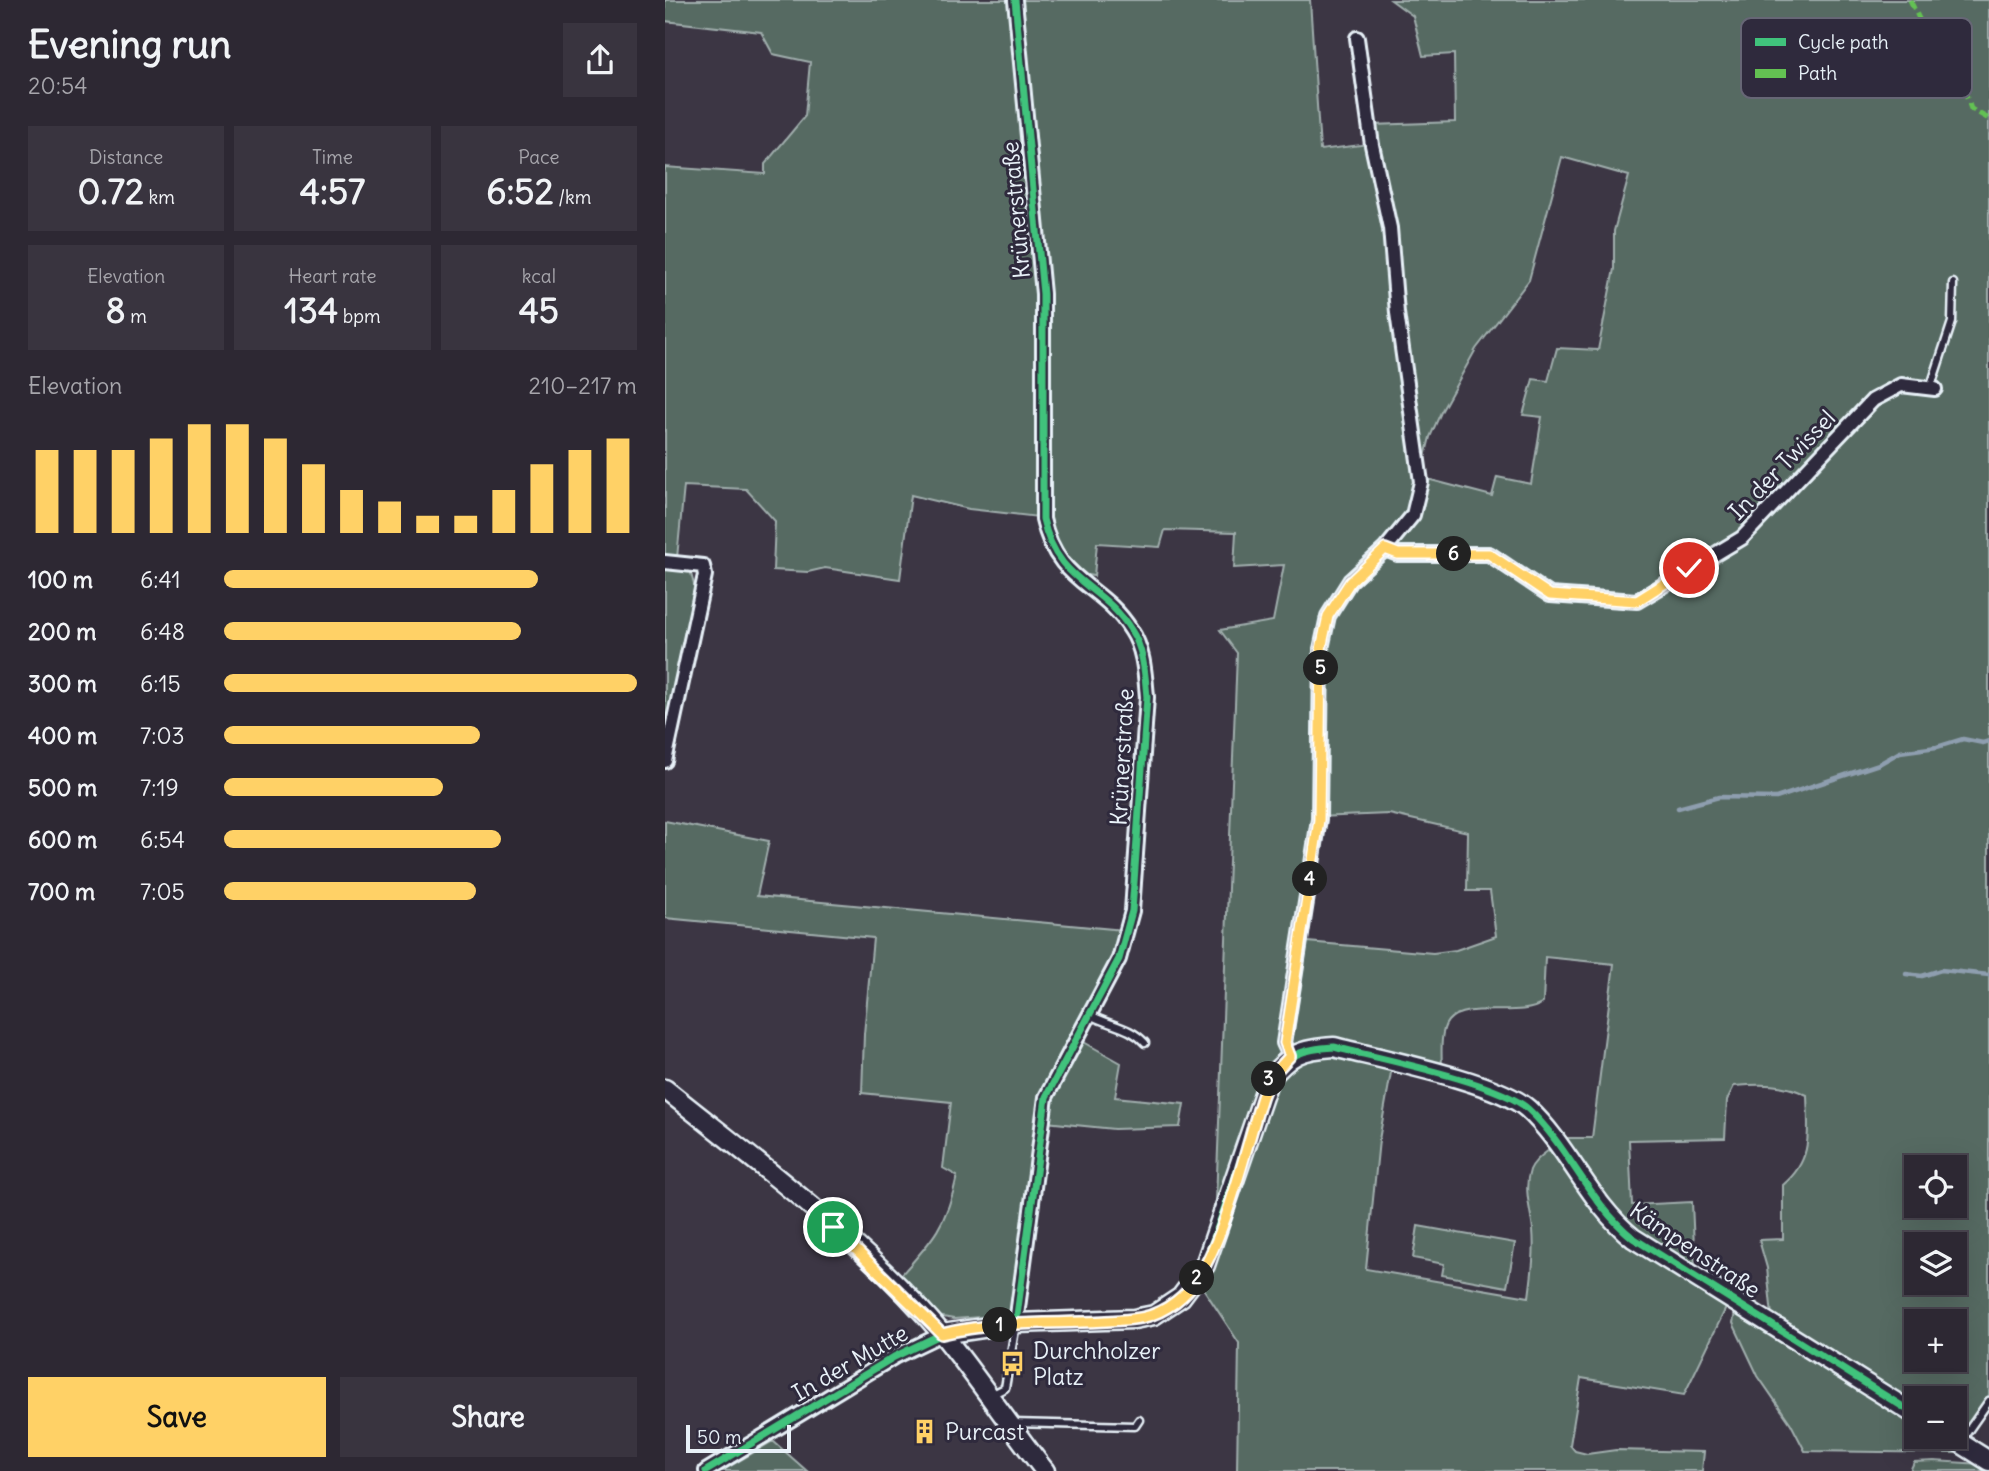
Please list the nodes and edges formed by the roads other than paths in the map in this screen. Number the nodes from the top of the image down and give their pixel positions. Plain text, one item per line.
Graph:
1 (1016, 0) edge
2 (1357, 38) dead end
3 (1952, 283) dead end
4 (1933, 389) joint
5 (1385, 549) junction
6 (665, 562) edge
7 (665, 761) edge
8 (1090, 1015) junction
9 (1145, 1043) dead end
10 (1290, 1056) junction
11 (665, 1089) edge
12 (1016, 1323) junction
13 (942, 1334) junction
14 (989, 1396) junction
15 (1989, 1401) edge
16 (1904, 1407) edge
17 (1139, 1420) dead end
18 (1007, 1423) junction
19 (1967, 1426) edge
20 (1967, 1447) edge
21 (1989, 1461) edge
22 (706, 1471) edge
23 (1045, 1471) edge

1 - 8 street, Krünerstraße
2 - 5 street
3 - 4 lane
4 - 5 street, In der Twissel
5 - 10 street
6 - 7 street
8 - 9 lane
8 - 12 street, Krünerstraße
10 - 12 street
10 - 16 street, Kämpenstraße
11 - 13 street
12 - 13 street
12 - 14 lane
13 - 14 street
13 - 22 street, In der Mutte
14 - 18 street
15 - 19 lane
17 - 18 lane
18 - 23 street
20 - 21 street

